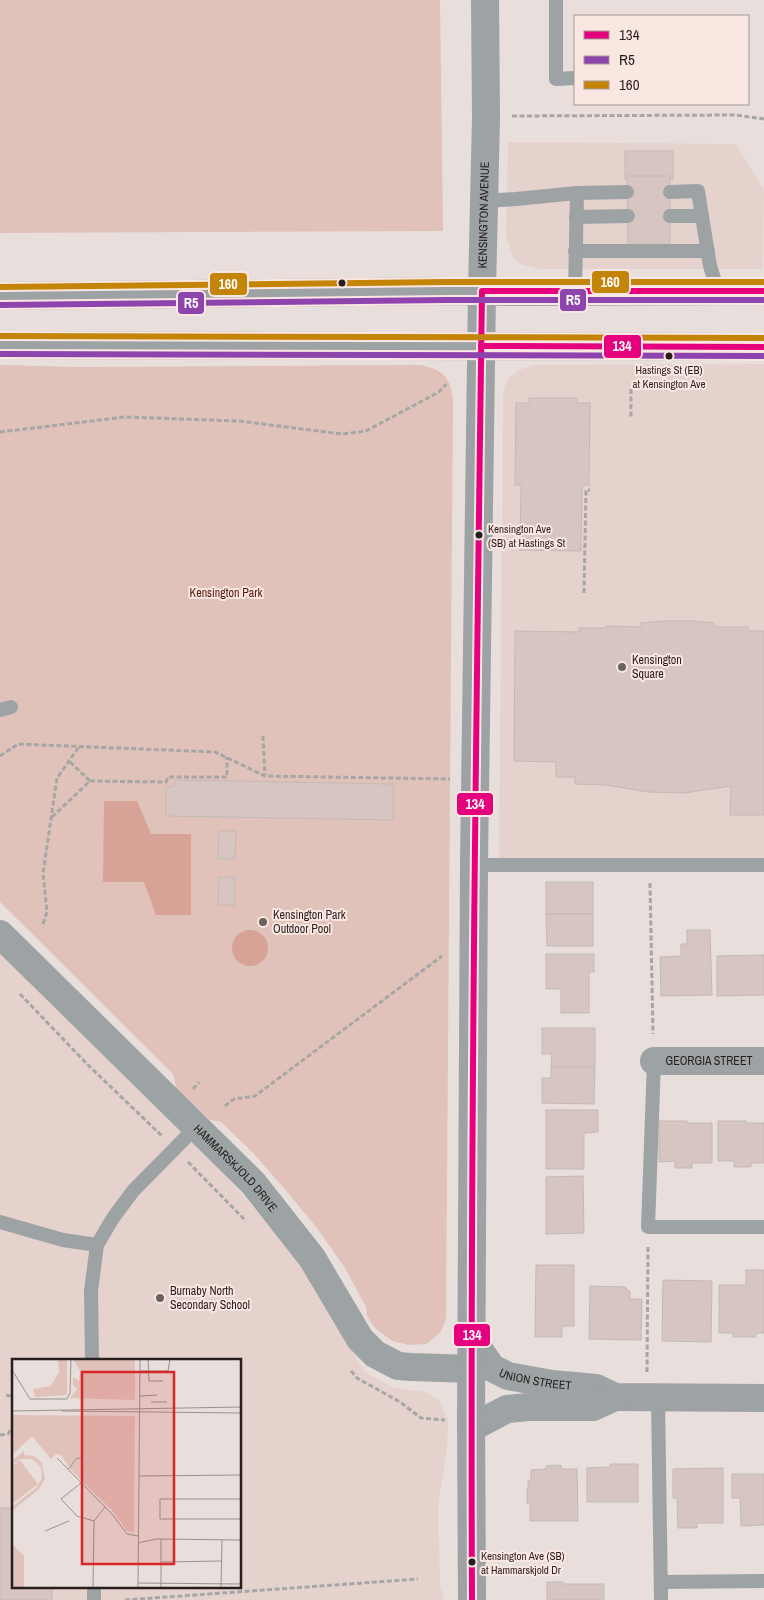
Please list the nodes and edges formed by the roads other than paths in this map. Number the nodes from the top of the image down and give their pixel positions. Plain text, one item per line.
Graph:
1 (485, 0) edge
2 (556, 0) edge
3 (574, 78) edge
4 (628, 192) dead end
5 (670, 192) dead end
6 (577, 193) junction
7 (484, 201) junction
8 (628, 216) dead end
9 (670, 216) dead end
10 (702, 216) junction
11 (576, 217) junction
12 (575, 251) junction
13 (708, 251) junction
14 (482, 291) junction
15 (718, 291) junction
16 (764, 291) edge
17 (575, 292) junction
18 (0, 296) edge
19 (0, 345) edge
20 (481, 346) junction
21 (764, 347) edge
22 (474, 865) junction
23 (764, 865) edge
24 (0, 934) edge
25 (654, 1061) joint
26 (764, 1061) edge
27 (196, 1127) junction
28 (0, 1222) edge
29 (764, 1227) edge
30 (97, 1245) junction
31 (471, 1338) junction
32 (92, 1359) edge
33 (471, 1369) junction
34 (615, 1397) junction
35 (653, 1398) junction
36 (764, 1398) edge
37 (460, 1424) junction
38 (764, 1581) edge
39 (661, 1582) junction
40 (472, 1600) edge
41 (661, 1600) edge

1 - 7 street, KENSINGTON AVENUE
2 - 3 lane
4 - 6 lane
5 - 10 lane
6 - 7 lane
6 - 11 lane
7 - 14 street, KENSINGTON AVENUE
8 - 11 lane
9 - 10 lane
10 - 13 lane
11 - 12 lane
12 - 13 lane
12 - 17 lane
13 - 15 lane
14 - 17 street
14 - 18 street
14 - 20 street, KENSINGTON AVENUE
15 - 16 street
15 - 17 street
19 - 20 street
20 - 21 street
20 - 22 street, KENSINGTON AVENUE
22 - 23 lane
22 - 31 street, KENSINGTON AVENUE
24 - 27 street, HAMMARSKJOLD DRIVE
25 - 26 street, GEORGIA STREET
25 - 29 lane
27 - 30 lane
27 - 33 street, HAMMARSKJOLD DRIVE
28 - 30 lane
30 - 32 lane
31 - 33 street, KENSINGTON AVENUE
31 - 34 street, UNION STREET
33 - 37 street, KENSINGTON AVENUE
34 - 35 street, UNION STREET
34 - 37 street, UNION STREET
35 - 36 street, UNION STREET
35 - 39 lane
37 - 40 street, KENSINGTON AVENUE
38 - 39 lane
39 - 41 lane

